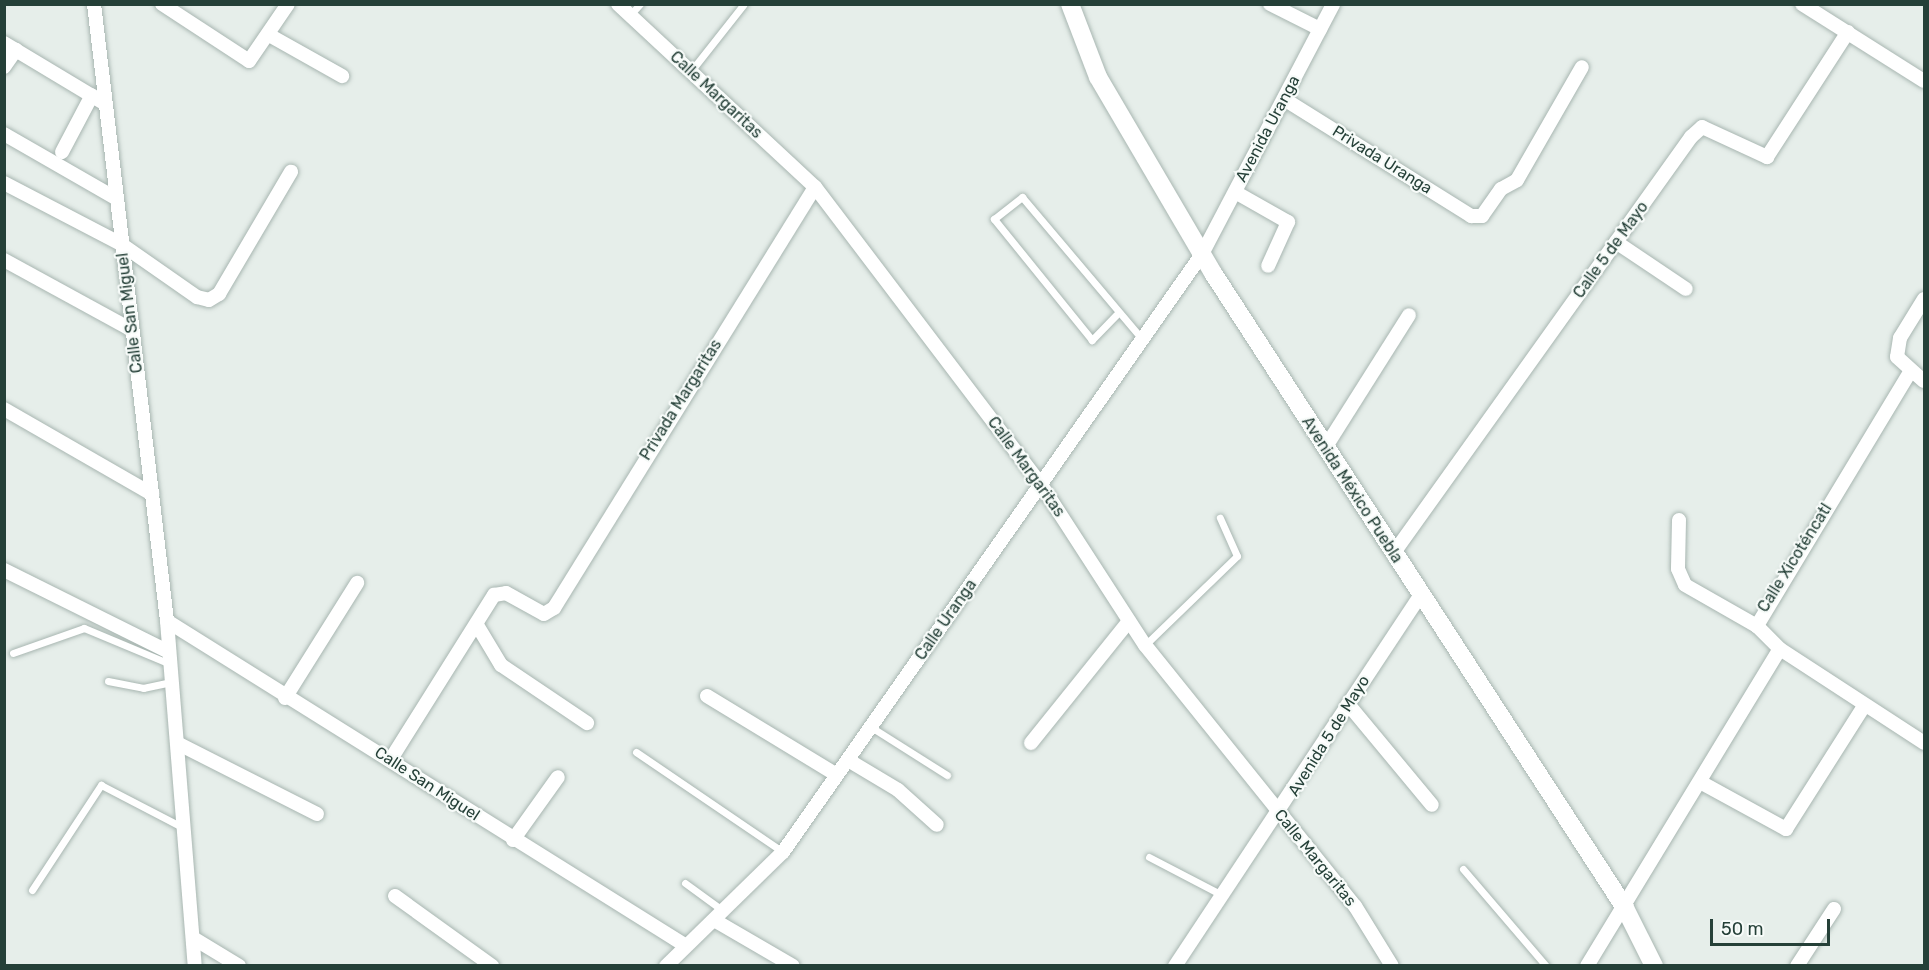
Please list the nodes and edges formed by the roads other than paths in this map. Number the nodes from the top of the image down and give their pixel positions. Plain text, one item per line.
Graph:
1 (94, 4) edge
2 (162, 4) edge
3 (288, 4) edge
4 (618, 4) edge
5 (640, 4) edge
6 (744, 4) edge
7 (1070, 4) edge
8 (1270, 4) edge
9 (1333, 4) edge
10 (1802, 4) edge
11 (1824, 10) edge
12 (630, 15) junction
13 (1320, 29) junction
14 (1848, 32) junction
15 (269, 35) junction
16 (10, 46) edge
17 (4, 67) edge
18 (1582, 67) dead end
19 (691, 71) junction
20 (342, 76) dead end
21 (1924, 81) edge
22 (98, 99) junction
23 (1284, 99) junction
24 (4, 134) edge
25 (62, 152) dead end
26 (291, 172) dead end
27 (4, 183) edge
28 (815, 187) junction
29 (1234, 192) junction
30 (117, 199) junction
31 (1616, 242) junction
32 (121, 244) junction
33 (1202, 254) junction
34 (4, 261) edge
35 (1268, 267) dead end
36 (1686, 289) dead end
37 (1924, 299) edge
38 (1116, 315) junction
39 (1409, 315) dead end
40 (132, 330) junction
41 (1142, 339) junction
42 (1910, 372) junction
43 (1924, 381) edge
44 (4, 409) edge
45 (1325, 448) junction
46 (1041, 483) junction
47 (152, 494) junction
48 (1220, 518) dead end
49 (1679, 520) dead end
50 (1393, 554) junction
51 (4, 570) edge
52 (357, 583) dead end
53 (1421, 594) junction
54 (167, 621) junction
55 (1129, 621) junction
56 (477, 625) junction
57 (1757, 626) junction
58 (1145, 645) junction
59 (1780, 649) junction
60 (13, 653) dead end
61 (170, 658) junction
62 (108, 681) dead end
63 (172, 682) junction
64 (707, 696) dead end
65 (285, 698) junction
66 (1348, 704) junction
67 (1864, 705) junction
68 (587, 723) dead end
69 (871, 727) junction
70 (177, 743) junction
71 (1031, 743) dead end
72 (1924, 743) edge
73 (636, 752) dead end
74 (391, 759) junction
75 (848, 760) junction
76 (837, 775) junction
77 (948, 775) dead end
78 (558, 777) dead end
79 (1702, 783) junction
80 (1432, 805) dead end
81 (317, 814) dead end
82 (1279, 814) junction
83 (937, 825) dead end
84 (184, 828) junction
85 (513, 840) junction
86 (783, 852) junction
87 (1149, 857) dead end
88 (1463, 869) dead end
89 (685, 883) dead end
90 (32, 890) dead end
91 (1222, 895) junction
92 (395, 896) dead end
93 (1625, 908) junction
94 (1834, 909) dead end
95 (719, 916) junction
96 (193, 938) junction
97 (686, 946) junction
98 (195, 966) edge
99 (239, 966) edge
100 (492, 966) edge
101 (666, 966) edge
102 (793, 966) edge
103 (1175, 966) edge
104 (1392, 966) edge
105 (1546, 966) edge
106 (1587, 966) edge
107 (1654, 966) edge
108 (1797, 966) edge

1 - 22 street, Calle San Miguel
2 - 15 street
3 - 15 street
4 - 12 street, Calle Margaritas
5 - 12 lane
6 - 19 lane
7 - 33 main road, Avenida México Puebla
8 - 13 street
9 - 13 street, Avenida Uranga
10 - 11 street
11 - 14 street
12 - 19 street, Calle Margaritas
13 - 23 street, Avenida Uranga
14 - 21 street
14 - 31 street, Calle 5 de Mayo
15 - 20 street
16 - 17 street
16 - 22 street
18 - 23 street, Privada Uranga
19 - 28 street, Calle Margaritas
22 - 25 street
22 - 30 street, Calle San Miguel
23 - 29 street, Avenida Uranga
24 - 30 street
26 - 32 street
27 - 32 street
28 - 46 street, Calle Margaritas
28 - 56 street, Privada Margaritas
29 - 33 street, Avenida Uranga
29 - 35 street
30 - 32 street, Calle San Miguel
31 - 36 street
31 - 50 street, Calle 5 de Mayo
32 - 40 street, Calle San Miguel
33 - 41 street, Calle Uranga
33 - 45 main road, Avenida México Puebla
34 - 40 street
37 - 42 street
38 - 38 lane
38 - 41 lane
39 - 45 street
40 - 47 street, Calle San Miguel
41 - 46 street, Calle Uranga
42 - 43 street
42 - 57 street, Calle Xicoténcatl
44 - 47 street
45 - 50 main road, Avenida México Puebla
46 - 55 street, Calle Margaritas
46 - 69 street, Calle Uranga
47 - 54 street, Calle San Miguel
48 - 58 lane
49 - 57 street
50 - 53 main road, Avenida México Puebla
51 - 61 street
52 - 65 street
53 - 66 street, Avenida 5 de Mayo
53 - 93 main road, Avenida México Puebla
54 - 61 street, Calle San Miguel
54 - 65 street, Calle San Miguel
55 - 58 street, Calle Margaritas
55 - 71 street
56 - 68 street
56 - 74 street
57 - 59 street, Calle Xicoténcatl
58 - 82 street, Calle Margaritas
59 - 67 street, Calle Xicoténcatl
59 - 79 street
60 - 61 lane
61 - 63 street, Calle San Miguel
62 - 63 lane
63 - 70 street, Calle San Miguel
64 - 76 street
65 - 74 street, Calle San Miguel
66 - 80 street
66 - 82 street, Avenida 5 de Mayo
67 - 72 street, Calle Xicoténcatl
67 - 79 street
69 - 75 street, Calle Uranga
69 - 77 lane
70 - 81 street
70 - 84 street, Calle San Miguel
73 - 86 lane
74 - 85 street, Calle San Miguel
75 - 76 street, Calle Uranga
75 - 83 street
76 - 86 street, Calle Uranga
78 - 85 street
79 - 93 street
82 - 91 street, Avenida 5 de Mayo
82 - 104 street, Calle Margaritas
84 - 90 lane
84 - 96 street, Calle San Miguel
85 - 97 street, Calle San Miguel
86 - 95 street, Calle Uranga
87 - 91 lane
88 - 105 lane
89 - 95 lane
91 - 103 street, Avenida 5 de Mayo
92 - 100 street
93 - 106 street
93 - 107 main road, Avenida México Puebla
94 - 108 street
95 - 97 street, Calle Uranga
95 - 102 street
96 - 98 street, Calle San Miguel
96 - 99 street
97 - 101 street, Calle Uranga

